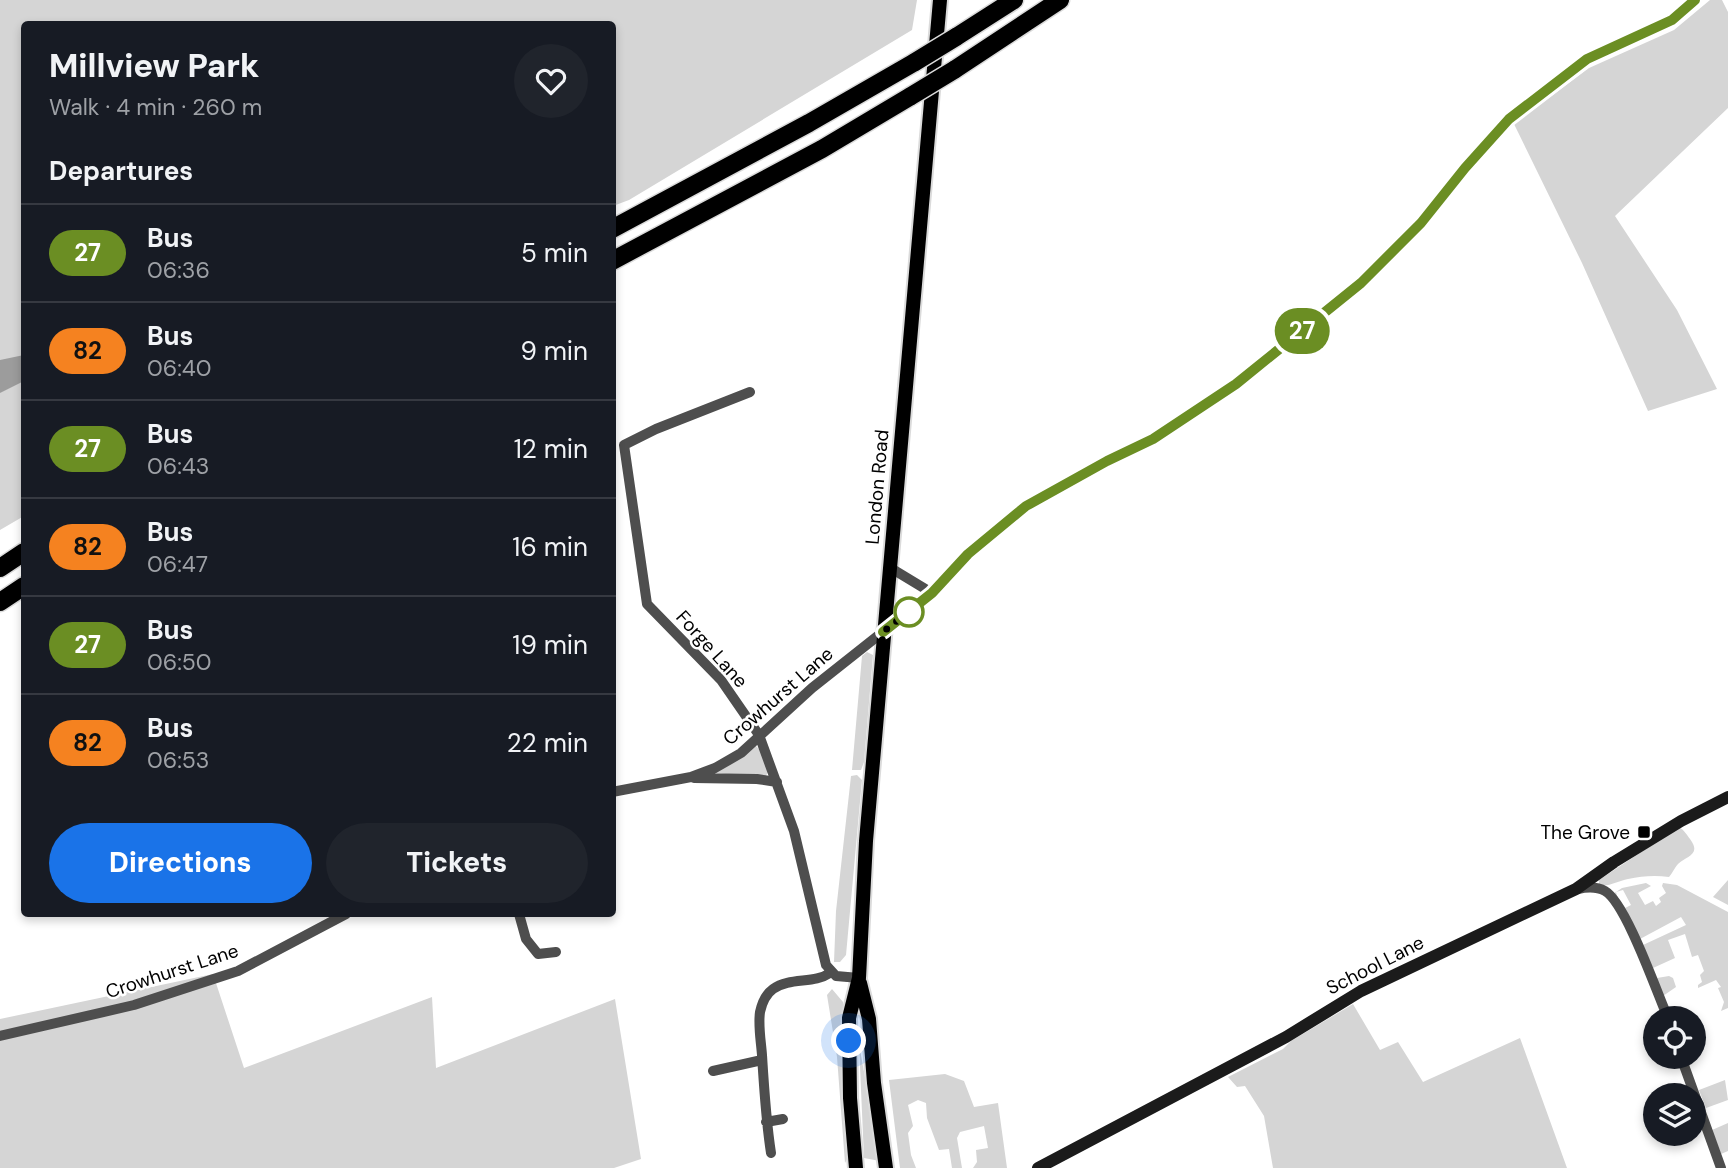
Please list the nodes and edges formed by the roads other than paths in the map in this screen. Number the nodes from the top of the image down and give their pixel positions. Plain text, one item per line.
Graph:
1 (940, 0) edge
2 (1014, 0) edge
3 (1060, 0) edge
4 (1695, 0) edge
5 (616, 227) edge
6 (616, 259) edge
7 (750, 392) dead end
8 (21, 554) edge
9 (889, 567) junction
10 (0, 568) edge
11 (21, 588) edge
12 (932, 593) junction
13 (0, 601) edge
14 (883, 632) junction
15 (759, 736) junction
16 (691, 777) junction
17 (776, 782) junction
18 (616, 791) edge
19 (1728, 797) edge
20 (1576, 889) junction
21 (340, 917) edge
22 (520, 917) edge
23 (556, 952) dead end
24 (830, 973) junction
25 (859, 978) junction
26 (1663, 1006) edge
27 (0, 1037) edge
28 (762, 1060) junction
29 (1685, 1069) edge
30 (713, 1071) dead end
31 (783, 1119) dead end
32 (766, 1122) junction
33 (771, 1153) dead end
34 (856, 1168) edge
35 (886, 1168) edge
36 (1038, 1168) edge
37 (1721, 1168) edge

1 - 9 main road, London Road
2 - 5 highway, bridge
3 - 6 highway, bridge
4 - 12 street, Crowhurst Lane
7 - 15 street, Forge Lane
8 - 10 highway
9 - 12 street
9 - 14 main road, London Road
11 - 13 highway
12 - 14 street, Crowhurst Lane
14 - 15 street, Crowhurst Lane
14 - 25 main road, London Road
15 - 16 street, Crowhurst Lane
15 - 17 street, Forge Lane
16 - 17 street, Crowhurst Lane
16 - 18 street, Crowhurst Lane
17 - 24 street, Forge Lane
19 - 20 street, School Lane
20 - 26 street
20 - 36 street, School Lane
21 - 27 street, Crowhurst Lane
22 - 23 street
24 - 25 street
24 - 28 street
25 - 34 main road, London Road
25 - 35 main road, London Road
28 - 30 street
28 - 32 street
29 - 37 street
31 - 32 street
32 - 33 street

